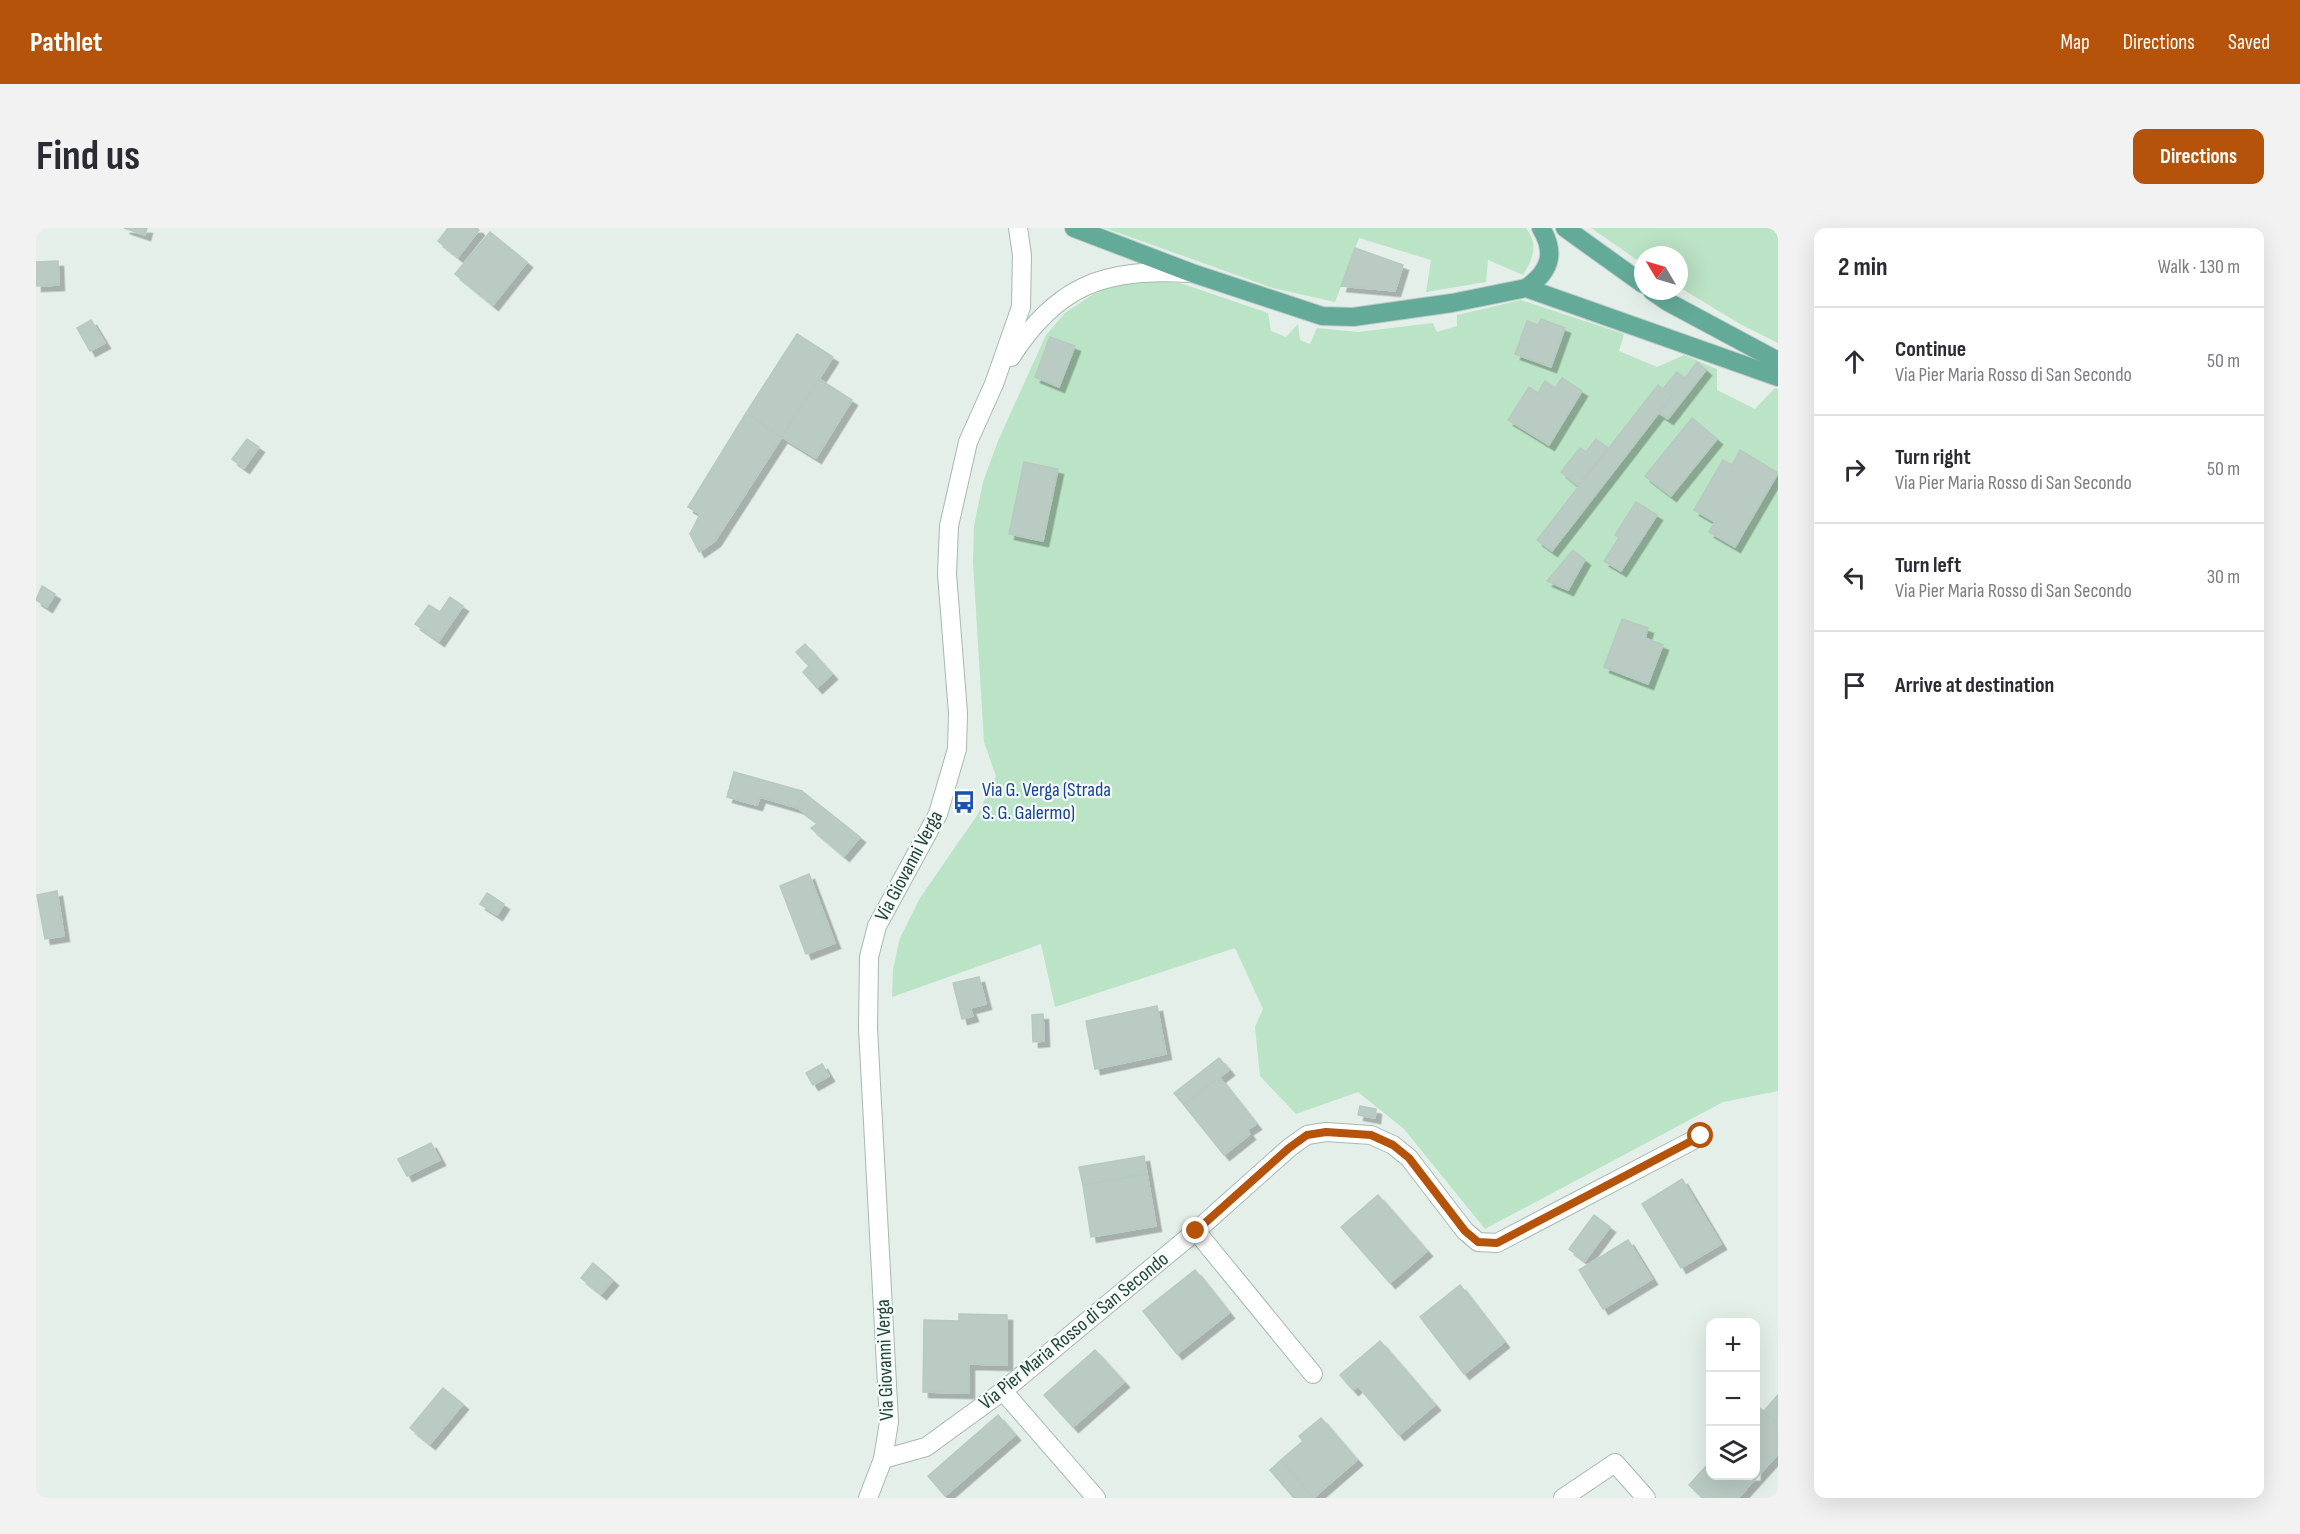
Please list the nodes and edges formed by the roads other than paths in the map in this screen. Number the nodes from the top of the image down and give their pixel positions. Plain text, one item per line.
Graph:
1 (1018, 228) edge
2 (1074, 228) edge
3 (1541, 228) edge
4 (1565, 228) edge
5 (1192, 273) junction
6 (1634, 278) edge
7 (1526, 288) junction
8 (1665, 300) edge
9 (1778, 361) edge
10 (1778, 377) edge
11 (994, 384) junction
12 (1701, 1136) dead end
13 (1196, 1231) junction
14 (1313, 1374) dead end
15 (1003, 1391) junction
16 (883, 1459) junction
17 (868, 1498) edge
18 (1096, 1498) edge
19 (1563, 1498) edge
20 (1646, 1498) edge

1 - 11 street
2 - 5 main road
3 - 7 main road
4 - 6 main road
5 - 7 main road
5 - 11 street
7 - 10 main road
8 - 9 main road
11 - 16 street, Via Giovanni Verga
12 - 13 street, Via Pier Maria Rosso di San Secondo
13 - 14 street
13 - 15 street, Via Pier Maria Rosso di San Secondo
15 - 16 street, Via Pier Maria Rosso di San Secondo
15 - 18 street
16 - 17 street, Via Giovanni Verga
19 - 20 street

